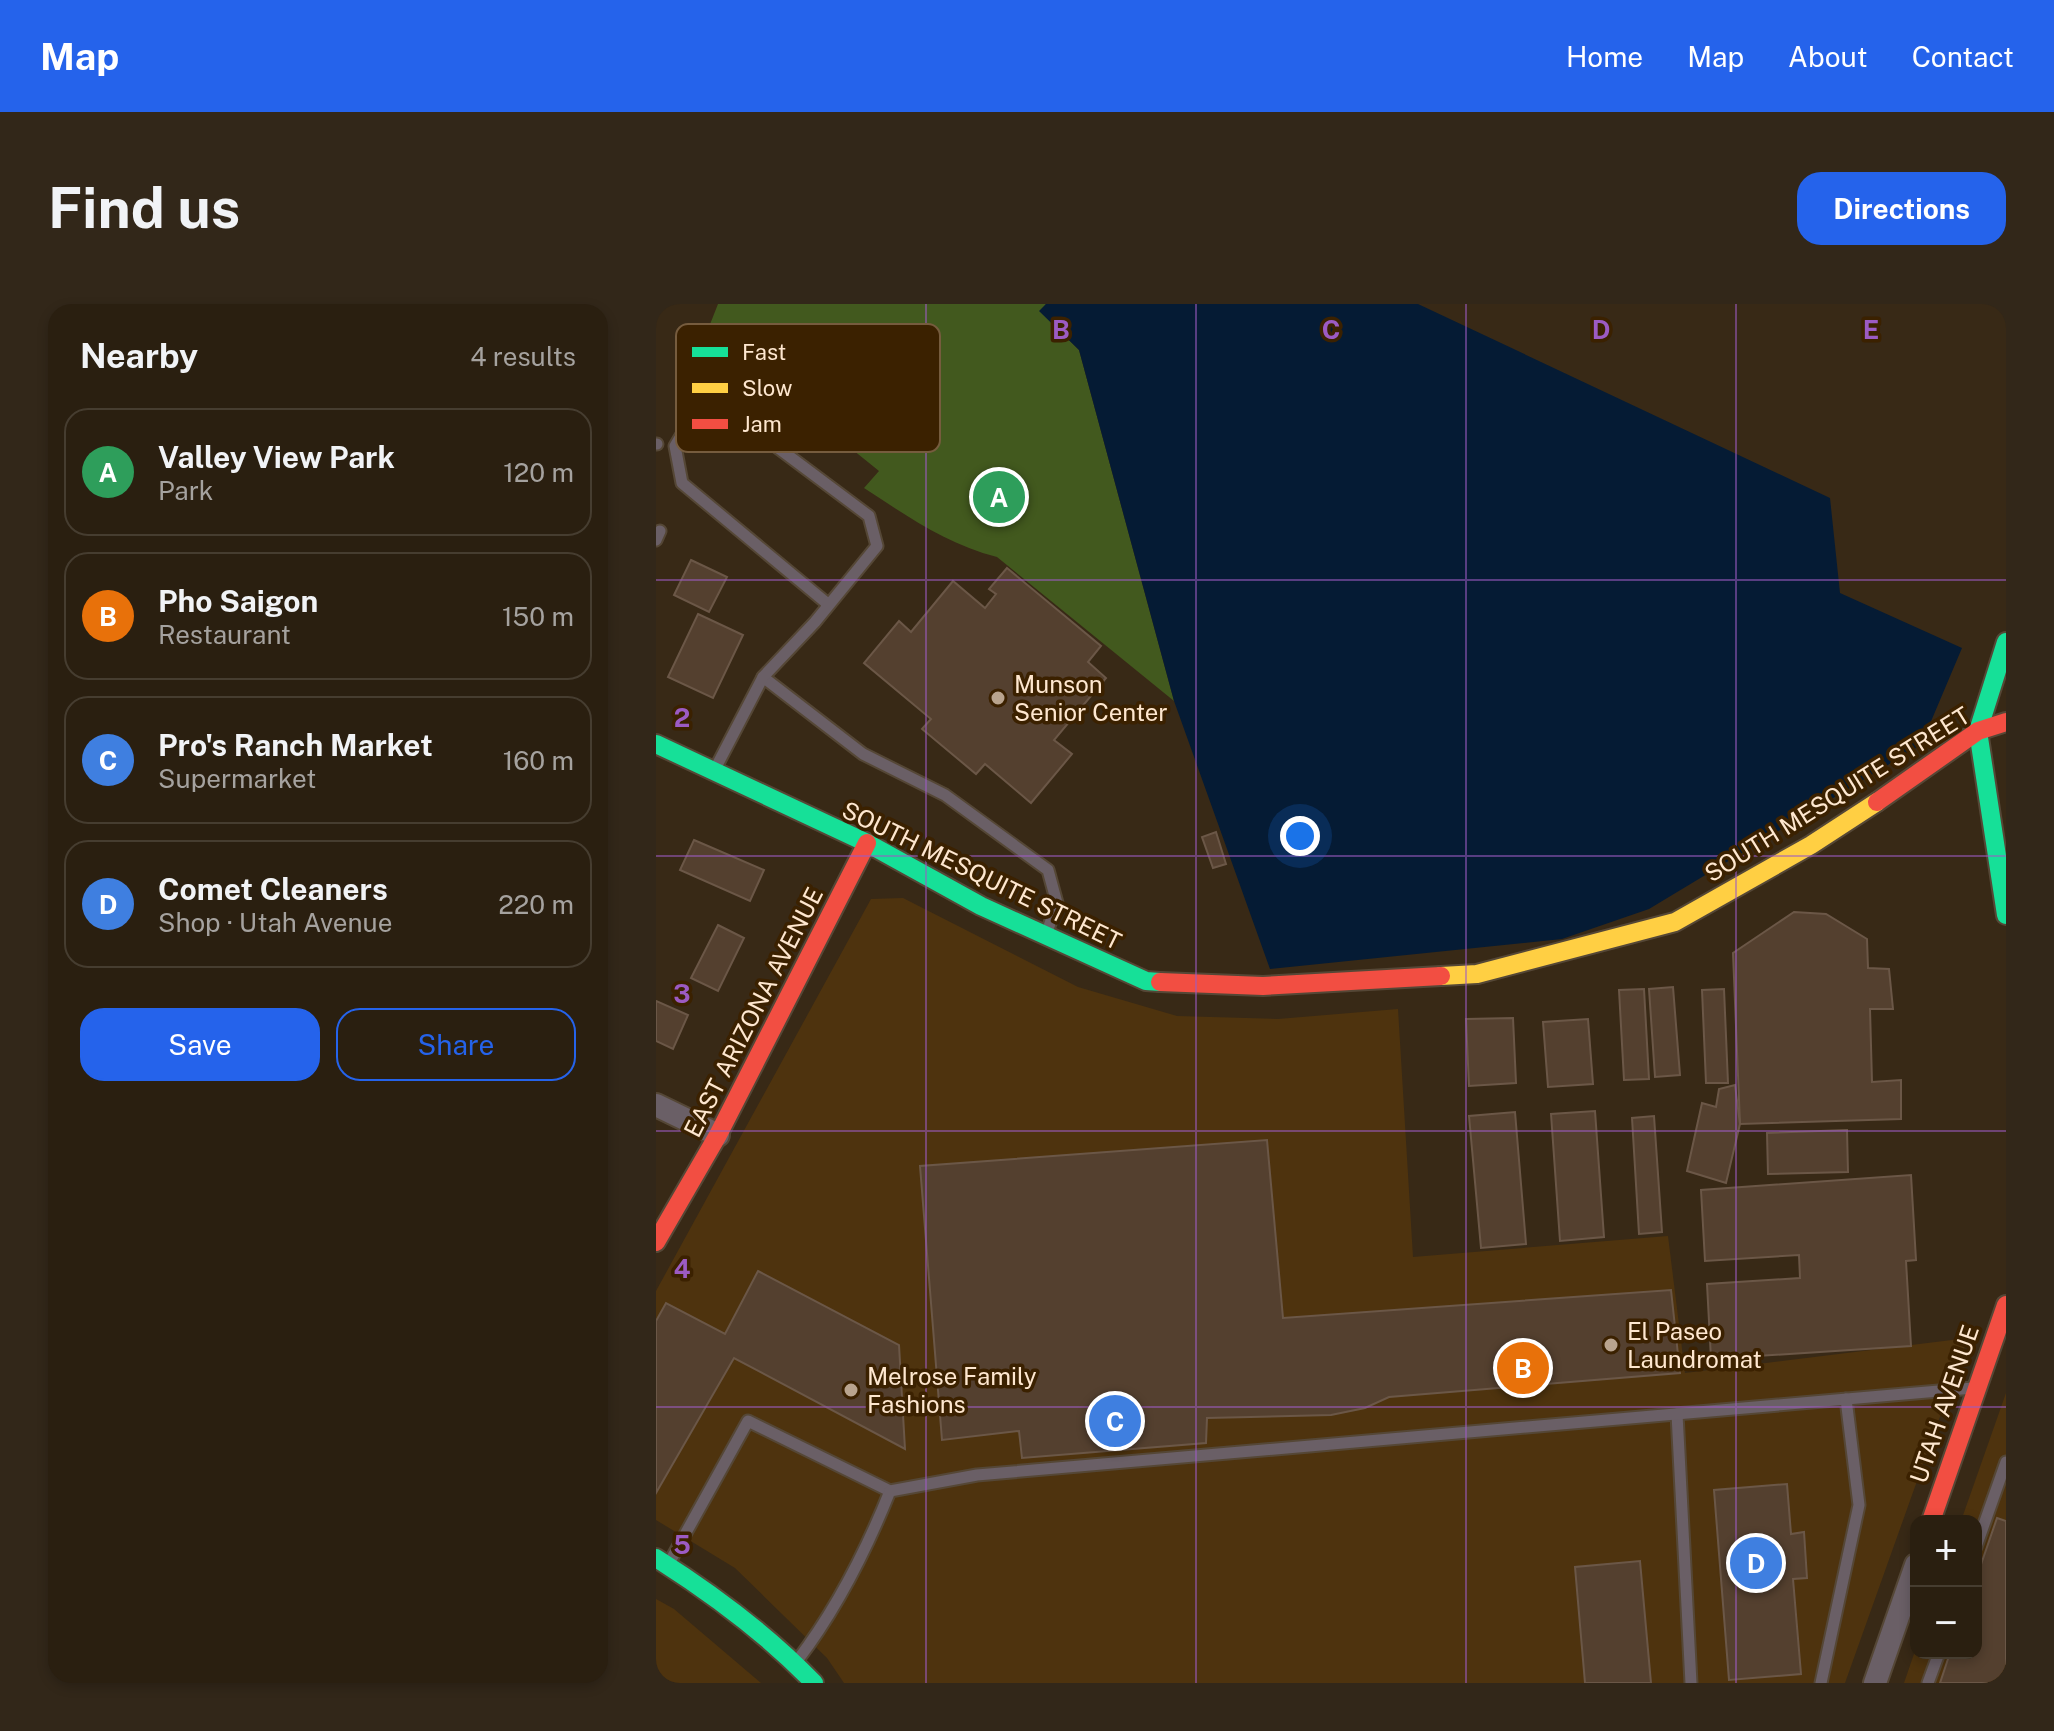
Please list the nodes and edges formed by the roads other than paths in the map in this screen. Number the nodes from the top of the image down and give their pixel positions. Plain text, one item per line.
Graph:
1 (676, 452) edge
2 (784, 452) edge
3 (829, 605) junction
4 (2006, 642) edge
5 (763, 677) junction
6 (2006, 722) edge
7 (1978, 731) junction
8 (656, 744) edge
9 (714, 771) junction
10 (867, 843) junction
11 (2006, 915) edge
12 (1046, 936) junction
13 (656, 1105) edge
14 (718, 1135) junction
15 (656, 1242) edge
16 (2006, 1305) edge
17 (1977, 1388) junction
18 (1846, 1399) junction
19 (1677, 1414) junction
20 (2006, 1462) edge
21 (2003, 1479) edge
22 (890, 1491) junction
23 (1933, 1515) edge
24 (1982, 1532) edge
25 (662, 1562) edge
26 (1910, 1582) edge
27 (1937, 1659) edge
28 (796, 1662) junction
29 (814, 1683) edge
30 (1691, 1683) edge
31 (1821, 1683) edge
32 (1875, 1683) edge
33 (1928, 1683) edge

1 - 3 lane
2 - 3 lane
3 - 5 lane
4 - 7 street
5 - 9 lane
5 - 12 lane
6 - 7 street, SOUTH MESQUITE STREET
7 - 11 street
7 - 12 street, SOUTH MESQUITE STREET
8 - 9 street, SOUTH MESQUITE STREET
9 - 10 street, SOUTH MESQUITE STREET
10 - 12 street, SOUTH MESQUITE STREET
10 - 14 street, EAST ARIZONA AVENUE
13 - 14 street
14 - 15 street, EAST ARIZONA AVENUE
16 - 17 street, UTAH AVENUE
17 - 18 lane
17 - 23 street, UTAH AVENUE
18 - 19 lane
18 - 31 lane
19 - 22 lane
19 - 30 lane
20 - 21 lane
21 - 24 lane
22 - 25 lane
22 - 28 lane
25 - 28 street
26 - 32 street
27 - 33 lane
28 - 29 street

